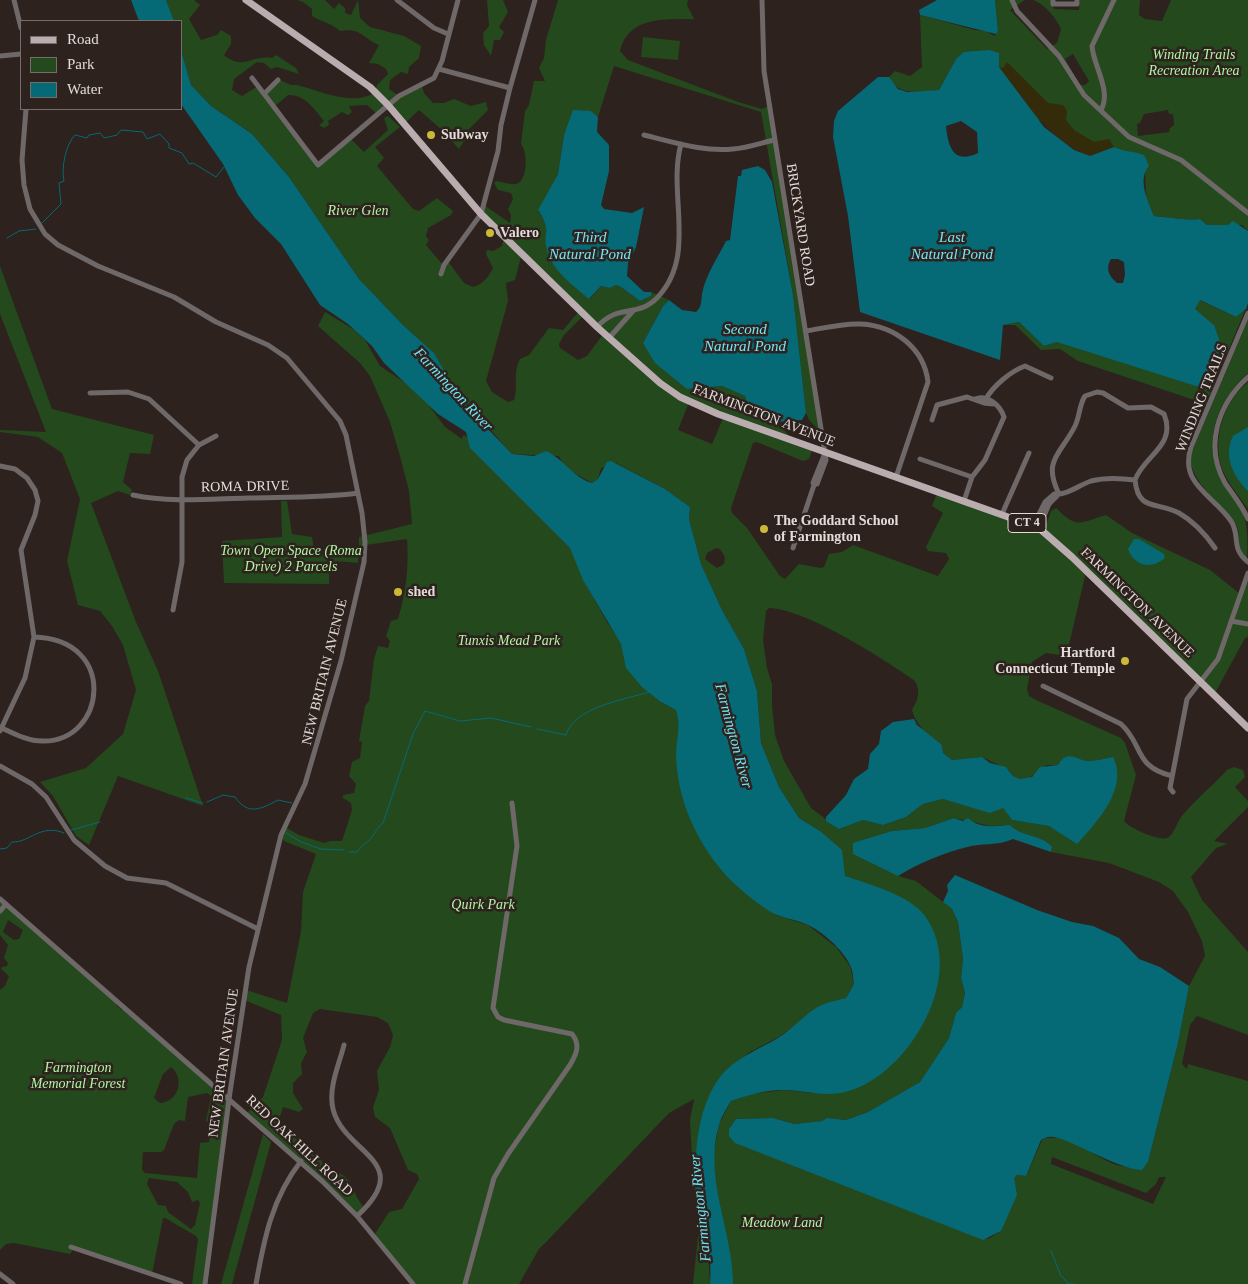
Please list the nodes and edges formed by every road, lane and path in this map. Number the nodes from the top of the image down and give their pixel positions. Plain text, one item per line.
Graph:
1 (14, 0) edge
2 (246, 0) edge
3 (397, 0) edge
4 (458, 0) edge
5 (536, 0) edge
6 (762, 0) edge
7 (1012, 0) edge
8 (1053, 0) edge
9 (1077, 0) edge
10 (1114, 0) edge
11 (20, 24) edge
12 (448, 34) junction
13 (20, 54) edge
14 (0, 56) edge
15 (439, 69) junction
16 (252, 78) dead end
17 (278, 80) dead end
18 (510, 88) junction
19 (264, 94) junction
20 (388, 105) junction
21 (26, 110) edge
22 (1101, 110) junction
23 (644, 135) dead end
24 (774, 140) junction
25 (681, 144) junction
26 (1248, 213) edge
27 (481, 214) junction
28 (441, 274) dead end
29 (632, 311) junction
30 (1248, 314) edge
31 (597, 327) junction
32 (806, 331) junction
33 (609, 338) junction
34 (1248, 377) edge
35 (1051, 378) dead end
36 (90, 393) dead end
37 (975, 399) junction
38 (986, 399) junction
39 (993, 404) junction
40 (932, 420) dead end
41 (216, 436) dead end
42 (199, 445) junction
43 (1029, 452) dead end
44 (825, 453) junction
45 (920, 459) dead end
46 (0, 466) edge
47 (896, 477) junction
48 (972, 477) junction
49 (1135, 480) junction
50 (358, 493) junction
51 (1059, 494) junction
52 (133, 495) dead end
53 (181, 500) junction
54 (964, 501) junction
55 (1002, 514) junction
56 (1248, 519) edge
57 (1036, 527) junction
58 (793, 548) dead end
59 (1215, 548) dead end
60 (1248, 562) edge
61 (1248, 572) edge
62 (173, 610) dead end
63 (1231, 620) junction
64 (1248, 624) edge
65 (34, 636) junction
66 (1200, 681) junction
67 (1043, 686) dead end
68 (1248, 728) edge
69 (1, 730) edge
70 (0, 766) edge
71 (1172, 776) junction
72 (1173, 792) dead end
73 (512, 803) dead end
74 (0, 899) edge
75 (6, 904) junction
76 (0, 911) edge
77 (258, 929) junction
78 (344, 1045) dead end
79 (229, 1097) junction
80 (301, 1161) junction
81 (357, 1216) junction
82 (71, 1247) dead end
83 (0, 1274) edge
84 (13, 1284) edge
85 (181, 1284) edge
86 (205, 1284) edge
87 (256, 1284) edge
88 (413, 1284) edge
89 (464, 1284) edge

1 - 11 street
2 - 20 main road, FARMINGTON AVENUE / CT 4
3 - 12 street
4 - 12 street
5 - 18 street
6 - 24 street, BRICKYARD ROAD
7 - 22 street
8 - 9 street
10 - 22 street
12 - 15 street
13 - 14 street
15 - 18 street
15 - 20 street
16 - 19 street
17 - 19 street
18 - 27 street
19 - 20 street
20 - 27 main road, FARMINGTON AVENUE / CT 4
21 - 50 street, NEW BRITAIN AVENUE
22 - 26 street
23 - 25 street
24 - 25 street
24 - 32 street, BRICKYARD ROAD
25 - 29 street
27 - 28 street
27 - 31 main road, FARMINGTON AVENUE / CT 4
29 - 31 street
29 - 33 street
30 - 60 street, WINDING TRAILS
31 - 33 main road, FARMINGTON AVENUE / CT 4
32 - 44 street, BRICKYARD ROAD
32 - 47 street
33 - 44 main road, FARMINGTON AVENUE / CT 4
34 - 56 street
35 - 38 street
36 - 42 street
37 - 38 street
37 - 39 street
37 - 40 street
38 - 39 street
39 - 48 street
41 - 42 street
42 - 53 street
43 - 55 street
44 - 47 main road, FARMINGTON AVENUE / CT 4
44 - 58 street
45 - 48 street
46 - 65 street
47 - 54 main road, FARMINGTON AVENUE / CT 4
48 - 54 street
49 - 51 street
49 - 51 street
49 - 59 street
50 - 53 street, ROMA DRIVE
50 - 77 street, NEW BRITAIN AVENUE
51 - 57 street
52 - 53 street, ROMA DRIVE
53 - 62 street
54 - 55 main road, FARMINGTON AVENUE / CT 4
55 - 57 main road, FARMINGTON AVENUE / CT 4
57 - 66 main road, FARMINGTON AVENUE / CT 4
61 - 63 street
63 - 64 street
63 - 66 street
65 - 69 street
65 - 69 street
66 - 68 main road, FARMINGTON AVENUE / CT 4
66 - 71 street
67 - 71 street
70 - 77 street
71 - 72 street
73 - 89 street
74 - 75 street, RED OAK HILL ROAD
75 - 76 street
75 - 79 street, RED OAK HILL ROAD
77 - 79 street, NEW BRITAIN AVENUE
78 - 81 street
79 - 80 street, RED OAK HILL ROAD
79 - 86 street, NEW BRITAIN AVENUE
80 - 81 street, RED OAK HILL ROAD
80 - 87 street
81 - 88 street, RED OAK HILL ROAD
82 - 85 street
83 - 84 street

